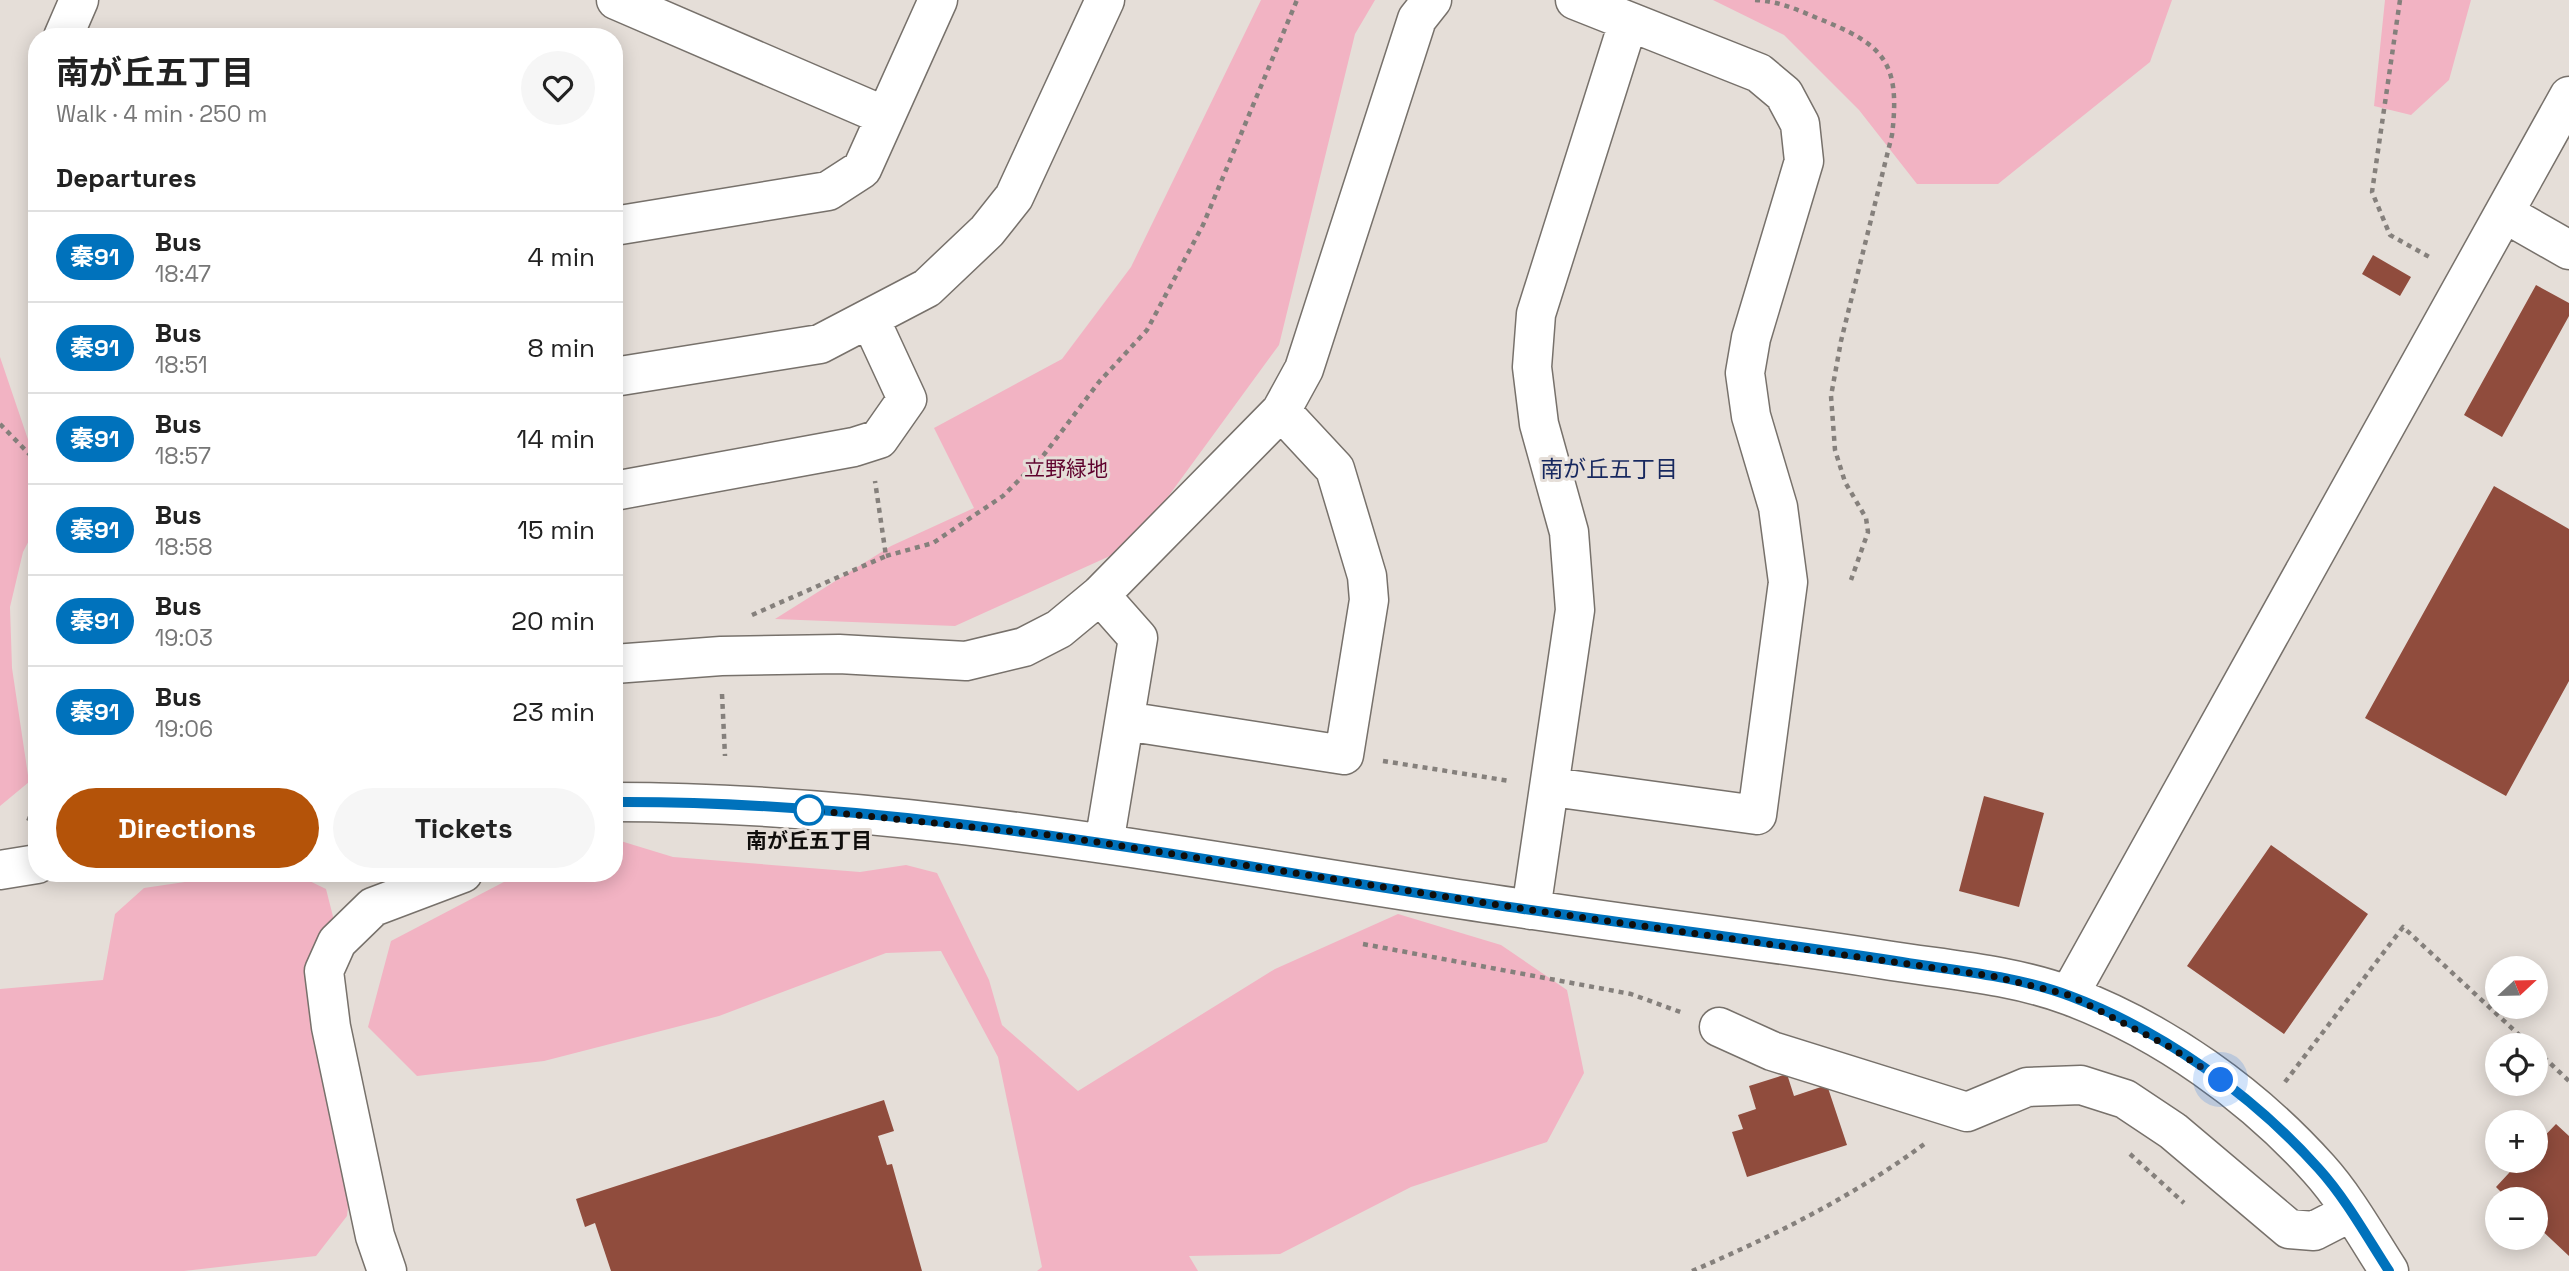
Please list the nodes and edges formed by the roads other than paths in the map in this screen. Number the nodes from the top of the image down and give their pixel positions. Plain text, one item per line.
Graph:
1 (79, 0) edge
2 (616, 0) edge
3 (938, 0) edge
4 (1105, 0) edge
5 (1432, 0) edge
6 (1575, 0) edge
7 (1628, 23) junction
8 (67, 28) edge
9 (2569, 96) edge
10 (885, 116) junction
11 (2504, 213) junction
12 (623, 225) edge
13 (2569, 250) edge
14 (870, 319) junction
15 (623, 376) edge
16 (1281, 411) junction
17 (623, 489) edge
18 (1100, 595) junction
19 (623, 663) edge
20 (1125, 721) junction
21 (1552, 787) junction
22 (623, 802) edge
23 (1104, 844) junction
24 (28, 865) edge
25 (0, 870) edge
26 (439, 882) edge
27 (1531, 910) junction
28 (2069, 995) junction
29 (1719, 1027) road end
30 (2351, 1212) junction
31 (387, 1271) edge
32 (2389, 1271) edge

1 - 8 street
2 - 10 street
3 - 10 street
4 - 14 street
5 - 16 street
6 - 7 street
7 - 21 street
7 - 21 street
9 - 11 street
10 - 12 street
11 - 13 street
11 - 28 street
14 - 15 street
14 - 17 street
16 - 18 street
16 - 20 street
18 - 19 street
18 - 20 street
20 - 23 street
21 - 27 street
22 - 23 street
23 - 27 street
24 - 25 street
26 - 31 street
27 - 28 street
28 - 30 street
29 - 30 street
30 - 32 street

